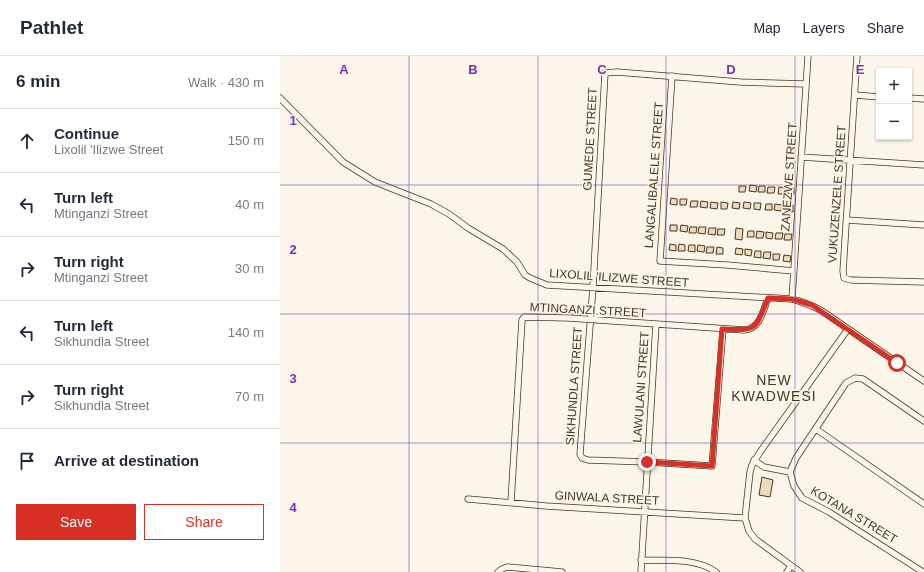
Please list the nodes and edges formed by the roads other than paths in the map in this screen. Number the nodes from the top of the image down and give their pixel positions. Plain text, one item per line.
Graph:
1 (808, 56) edge
2 (857, 56) edge
3 (672, 76) junction
4 (806, 84) junction
5 (855, 95) junction
6 (876, 96) edge
7 (280, 98) edge
8 (912, 98) edge
9 (924, 99) edge
10 (801, 158) junction
11 (851, 160) junction
12 (924, 165) edge
13 (847, 220) junction
14 (924, 225) edge
15 (794, 271) junction
16 (924, 282) edge
17 (592, 287) junction
18 (768, 298) junction
19 (792, 299) junction
20 (590, 319) junction
21 (656, 324) junction
22 (722, 329) junction
23 (848, 329) junction
24 (924, 381) edge
25 (924, 422) edge
26 (816, 429) junction
27 (754, 460) junction
28 (647, 462) junction
29 (790, 472) junction
30 (468, 499) dead end
31 (511, 502) junction
32 (924, 504) edge
33 (644, 511) junction
34 (745, 518) junction
35 (641, 560) junction
36 (791, 566) junction
37 (498, 572) edge
38 (562, 572) edge
39 (641, 572) edge
40 (716, 572) edge
41 (787, 572) edge
42 (800, 572) edge
43 (923, 572) edge

1 - 4 street, ZANEZWE STREET
2 - 5 street, VUKUZENZELE STREET
3 - 4 street, GUMEDE STREET
3 - 15 street, LANGALIBALELE STREET
3 - 17 street, GUMEDE STREET
4 - 10 street, ZANEZWE STREET
5 - 6 street
5 - 11 street, VUKUZENZELE STREET
7 - 17 street, LIXOLIL 'ILIZWE STREET
8 - 9 street
10 - 11 street
10 - 15 street, ZANEZWE STREET
11 - 12 street
11 - 13 street, VUKUZENZELE STREET
13 - 14 street
13 - 16 street, VUKUZENZELE STREET
15 - 19 street, ZANEZWE STREET
17 - 18 street, LIXOLIL 'ILIZWE STREET
17 - 20 street, SIKHUNDLA STREET
18 - 19 street, LIXOLIL 'ILIZWE STREET
18 - 22 street, MTINGANZI STREET
19 - 23 street, LIXOLIL 'ILIZWE STREET
20 - 21 street, MTINGANZI STREET
20 - 28 street, SIKHUNDLA STREET
20 - 31 street, MTINGANZI STREET
21 - 22 street, MTINGANZI STREET
21 - 28 street, LAWULANI STREET
22 - 28 street, SIKHUNDLA STREET
23 - 24 street, LIXOLIL 'ILIZWE STREET
23 - 27 street
25 - 26 street
26 - 29 street
26 - 32 street
27 - 29 street
27 - 34 street
28 - 33 street, LAWULANI STREET
29 - 43 street, KOTANA STREET
30 - 31 street, GINWALA STREET
31 - 33 street, GINWALA STREET
33 - 34 street, GINWALA STREET
33 - 35 street, LAWULANI STREET
34 - 36 street
35 - 39 street, LAWULANI STREET
35 - 40 street
36 - 41 street
36 - 42 street
37 - 38 street

